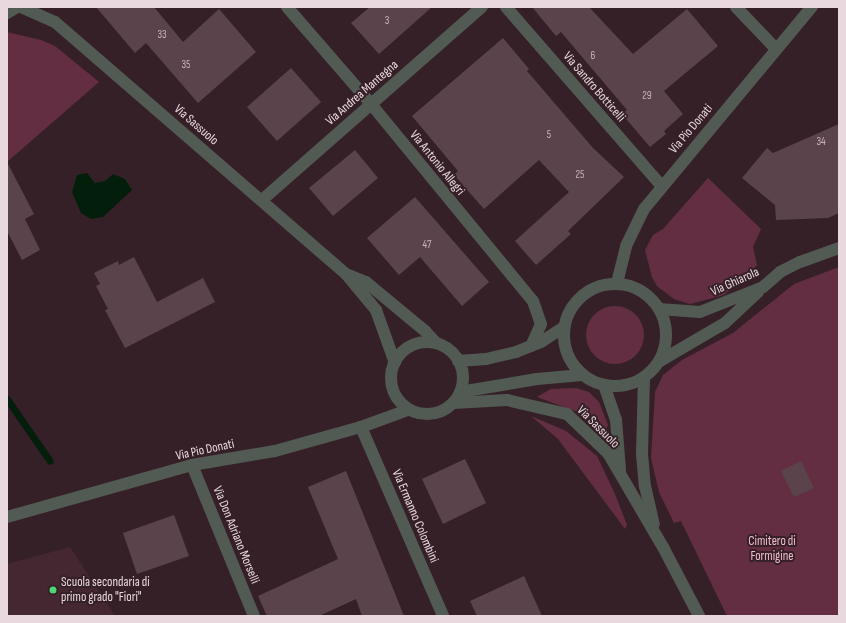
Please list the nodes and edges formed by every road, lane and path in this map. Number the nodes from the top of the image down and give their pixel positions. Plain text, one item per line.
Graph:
1 (17, 7) edge
2 (21, 7) edge
3 (287, 7) edge
4 (482, 7) edge
5 (506, 7) edge
6 (736, 7) edge
7 (812, 7) edge
8 (7, 13) edge
9 (776, 49) junction
10 (371, 104) junction
11 (661, 186) junction
12 (262, 200) junction
13 (839, 248) edge
14 (346, 274) junction
15 (617, 283) junction
16 (763, 287) junction
17 (660, 309) junction
18 (564, 327) junction
19 (436, 343) junction
20 (531, 346) junction
21 (458, 361) junction
22 (660, 361) junction
23 (395, 363) junction
24 (582, 375) junction
25 (644, 378) junction
26 (604, 385) junction
27 (460, 392) junction
28 (453, 403) junction
29 (408, 410) junction
30 (361, 427) junction
31 (192, 466) junction
32 (620, 475) junction
33 (7, 517) edge
34 (657, 537) junction
35 (254, 616) edge
36 (444, 616) edge
37 (699, 616) edge

1 - 8 street
2 - 12 street, Via Sassuolo
3 - 10 street, Via Antonio Allegri
4 - 10 street, Via Andrea Mantegna
5 - 11 street, Via Sandro Botticelli
6 - 9 street
7 - 9 street, Via Pio Donati
9 - 11 street, Via Pio Donati
10 - 12 street, Via Andrea Mantegna
10 - 20 street, Via Antonio Allegri
11 - 15 street, Via Pio Donati
12 - 14 street, Via Sassuolo
13 - 16 street, Via Ghiarola
14 - 19 street, Via Sassuolo
14 - 23 street, Via Sassuolo
15 - 17 street
15 - 18 street
16 - 17 street, Via Ghiarola
16 - 22 street
17 - 22 street
18 - 20 street
18 - 24 street
19 - 21 street
19 - 23 street
20 - 21 street
21 - 27 street
22 - 25 street
23 - 29 street
24 - 26 street
24 - 27 street
25 - 26 street
25 - 34 street, Via Sassuolo
26 - 32 street
27 - 28 street
28 - 29 street
28 - 32 street, Via Sassuolo
29 - 30 street, Via Pio Donati
30 - 31 street, Via Pio Donati
30 - 36 street, Via Ermanno Colombini
31 - 33 street, Via Pio Donati
31 - 35 street, Via Don Adriano Morselli
32 - 34 street, Via Sassuolo
34 - 37 street, Via Sassuolo

